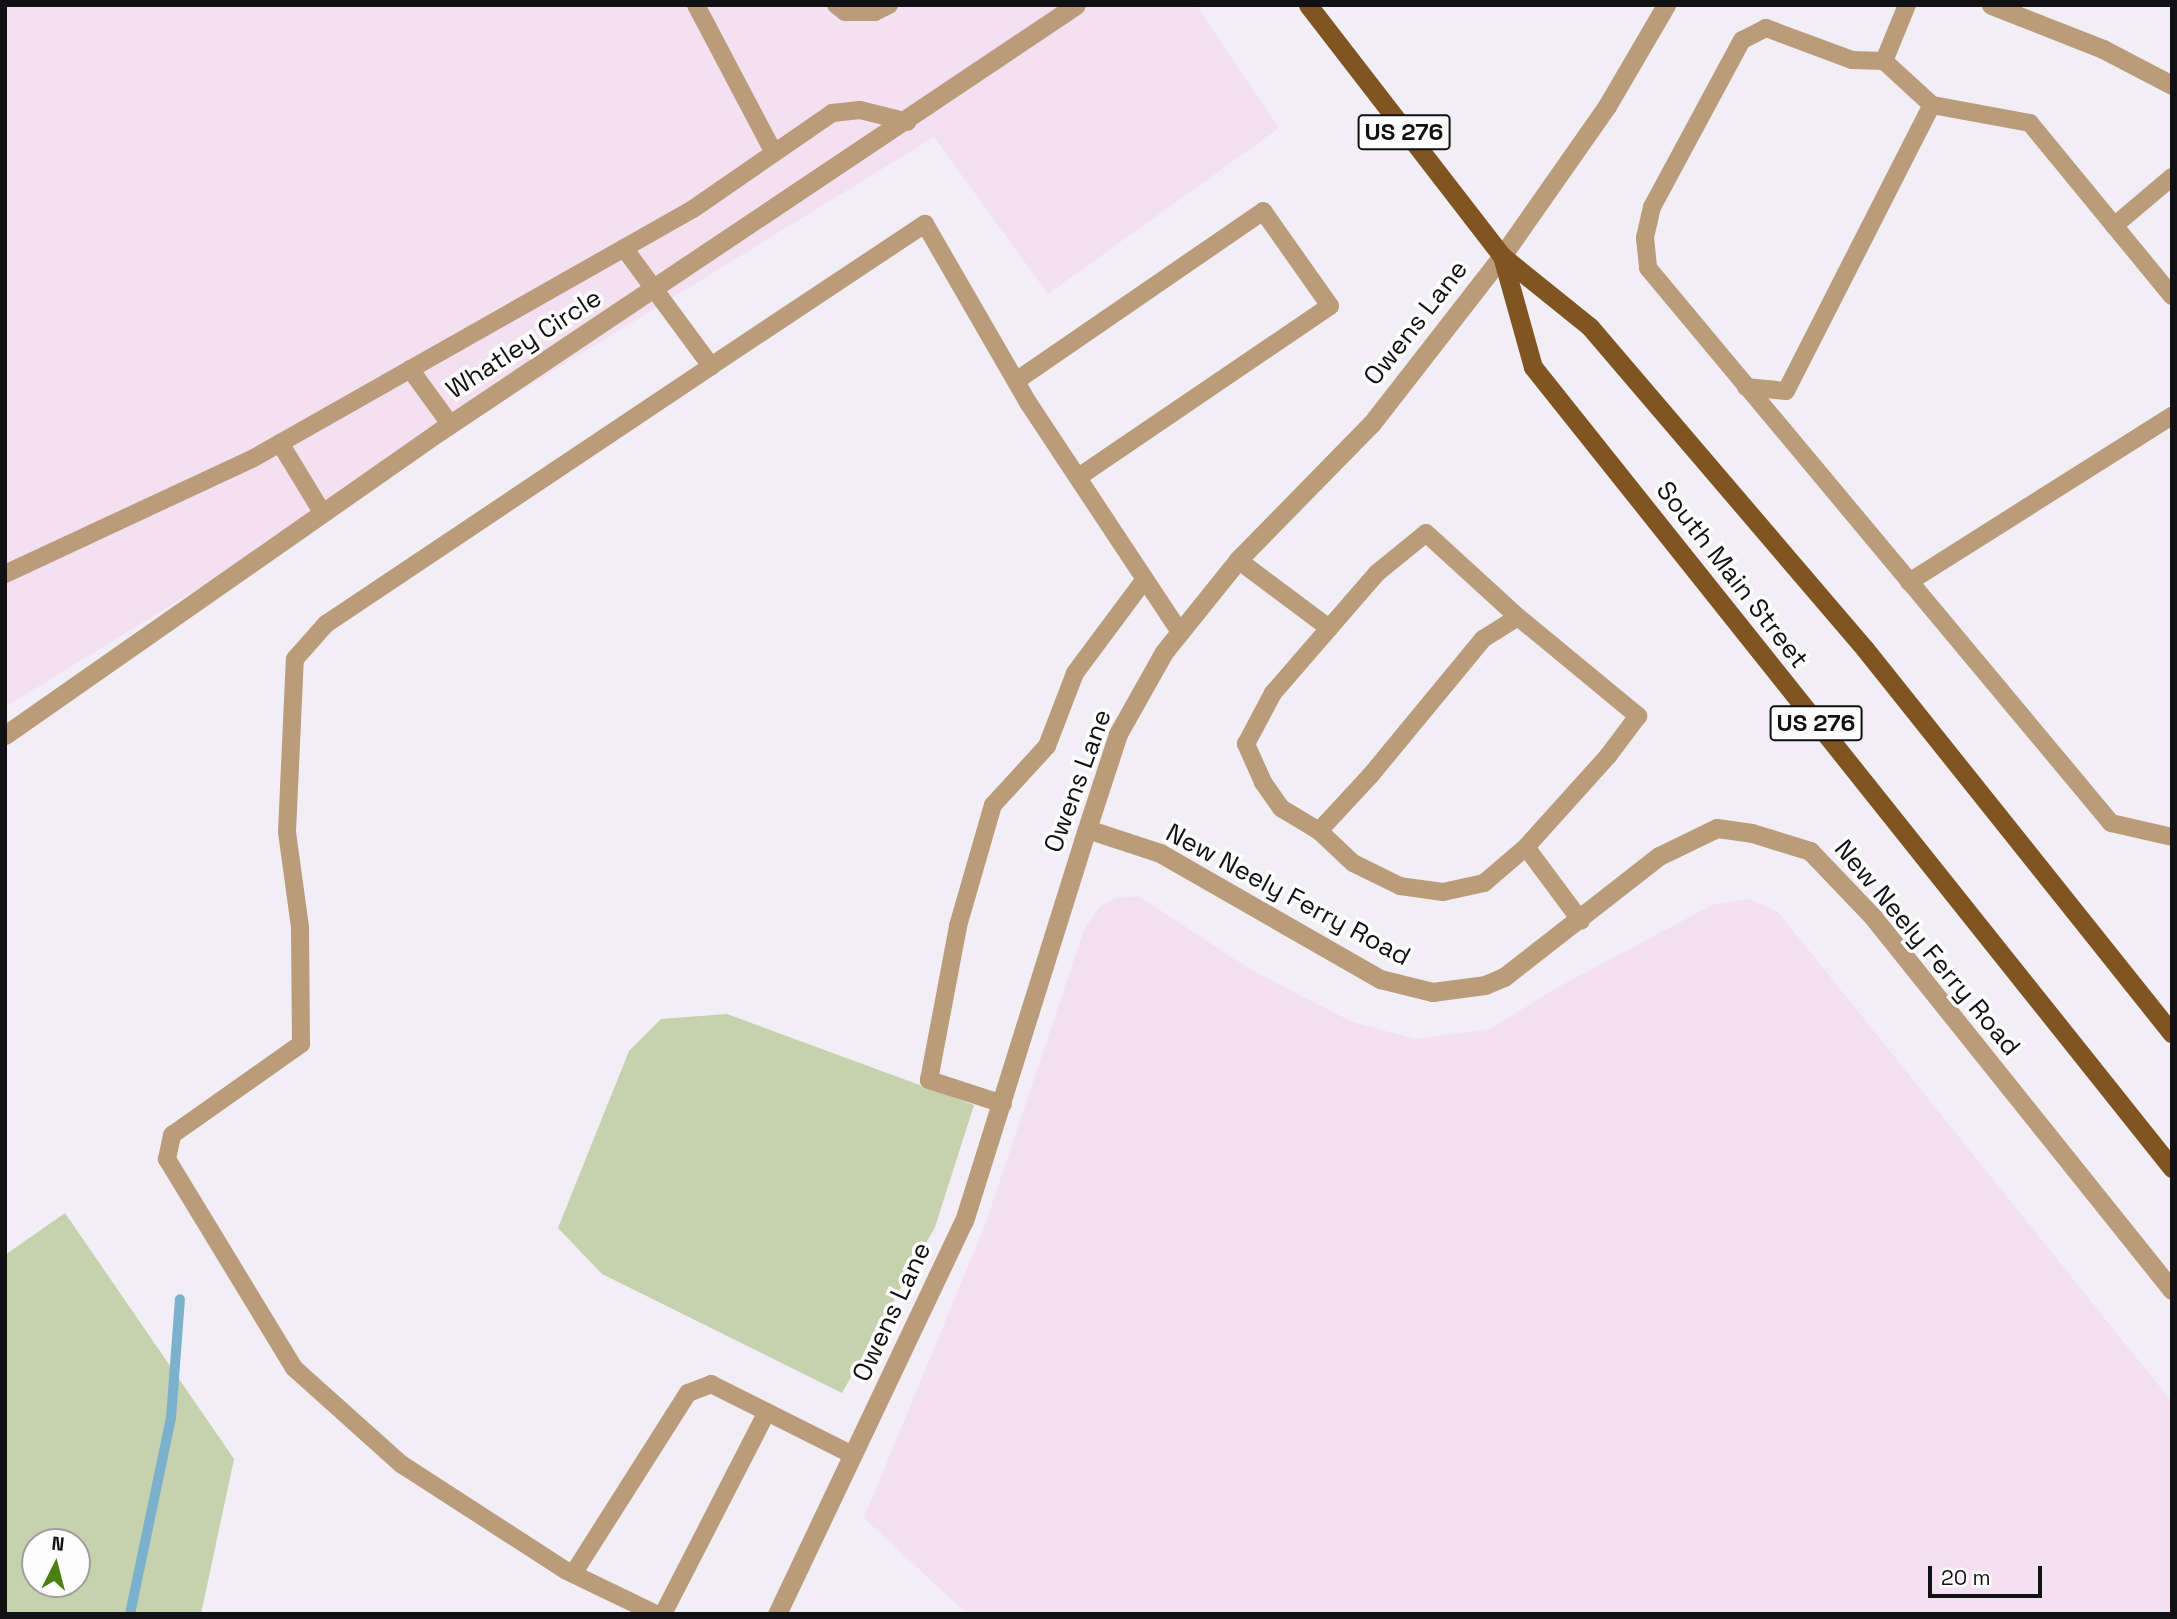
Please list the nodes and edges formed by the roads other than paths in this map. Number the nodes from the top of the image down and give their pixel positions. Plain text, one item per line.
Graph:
1 (696, 5) edge
2 (836, 5) edge
3 (889, 5) edge
4 (1076, 5) edge
5 (1308, 5) edge
6 (1666, 5) edge
7 (1907, 5) edge
8 (1991, 5) edge
9 (1884, 61) junction
10 (2172, 85) edge
11 (1932, 105) junction
12 (908, 122) junction
13 (774, 153) junction
14 (2172, 177) edge
15 (2114, 226) junction
16 (624, 248) junction
17 (1502, 256) junction
18 (654, 289) junction
19 (2172, 296) edge
20 (711, 366) junction
21 (410, 369) junction
22 (1016, 381) junction
23 (1746, 387) junction
24 (2172, 416) edge
25 (450, 424) junction
26 (280, 443) junction
27 (1078, 477) junction
28 (322, 512) junction
29 (1238, 561) junction
30 (5, 574) edge
31 (1145, 579) junction
32 (1909, 582) junction
33 (1518, 617) junction
34 (1329, 628) junction
35 (1180, 632) junction
36 (5, 735) edge
37 (1087, 829) junction
38 (1319, 831) junction
39 (2172, 837) edge
40 (1526, 847) junction
41 (1581, 921) junction
42 (2172, 1034) edge
43 (1003, 1104) junction
44 (2172, 1168) edge
45 (2172, 1290) edge
46 (767, 1412) junction
47 (853, 1455) junction
48 (573, 1574) junction
49 (656, 1614) edge
50 (663, 1614) edge
51 (777, 1614) edge

1 - 13 lane
2 - 3 lane
4 - 12 street, Whatley Circle
5 - 17 main road, South Main Street / US 276
6 - 17 street, Owens Lane
7 - 9 lane
8 - 10 street
9 - 11 lane
9 - 23 lane
11 - 15 lane
11 - 23 lane
12 - 13 lane
12 - 18 street, Whatley Circle
13 - 16 lane
14 - 15 lane
15 - 19 lane
16 - 18 lane
16 - 21 lane
17 - 29 street, Owens Lane
17 - 42 main road, South Main Street / US 276
17 - 44 main road, South Main Street / US 276
18 - 20 lane
18 - 25 street, Whatley Circle
20 - 22 lane
20 - 48 lane
21 - 25 lane
21 - 26 lane
22 - 27 lane
22 - 27 lane
23 - 32 lane
24 - 32 lane
25 - 28 street, Whatley Circle
26 - 28 lane
26 - 30 lane
27 - 31 lane
28 - 36 street, Whatley Circle
29 - 34 lane
29 - 35 street, Owens Lane
31 - 35 lane
31 - 43 lane
32 - 39 lane
33 - 34 lane
33 - 38 lane
33 - 40 lane
34 - 38 lane
35 - 37 street, Owens Lane
37 - 41 street, New Neely Ferry Road
37 - 43 street, Owens Lane
38 - 40 lane
40 - 41 lane
41 - 45 street, New Neely Ferry Road
43 - 47 street, Owens Lane
46 - 47 lane
46 - 48 lane
46 - 50 lane
47 - 51 street, Owens Lane
48 - 49 lane

